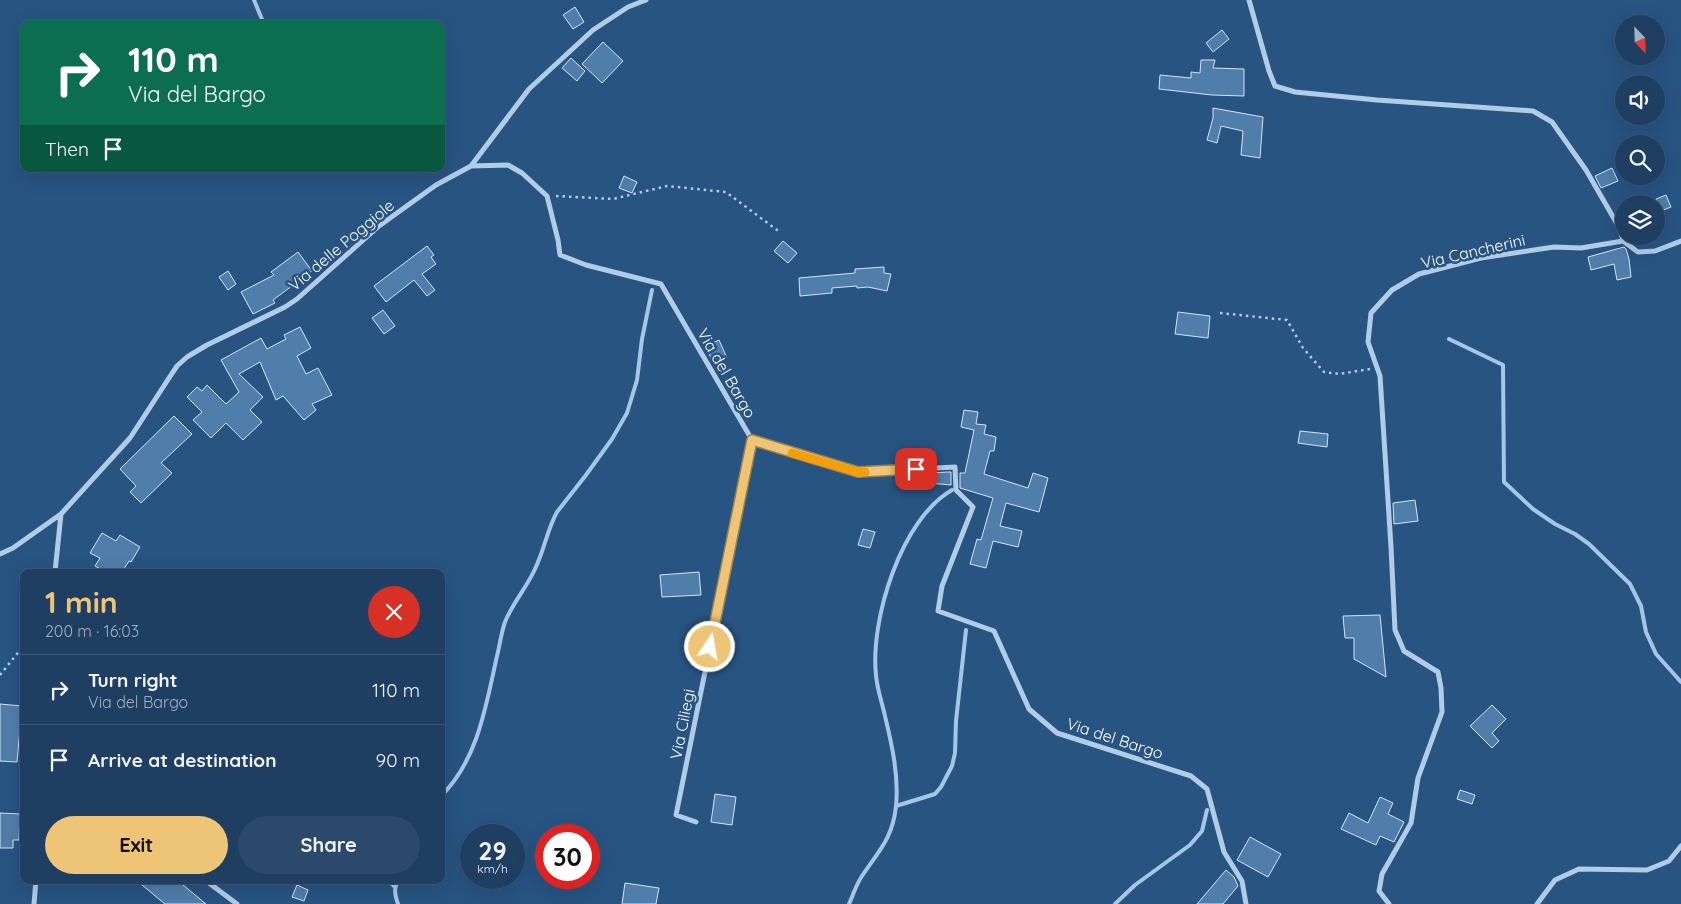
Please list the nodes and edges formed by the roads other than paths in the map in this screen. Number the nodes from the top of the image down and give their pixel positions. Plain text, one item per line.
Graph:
1 (646, 0) edge
2 (1249, 0) edge
3 (471, 166) junction
4 (1615, 220) edge
5 (1681, 241) edge
6 (1615, 242) edge
7 (1628, 245) edge
8 (752, 440) junction
9 (61, 514) junction
10 (0, 554) edge
11 (55, 569) edge
12 (696, 822) dead end
13 (1681, 846) edge
14 (36, 884) edge
15 (210, 884) edge
16 (34, 904) edge
17 (237, 904) edge
18 (1246, 904) edge
19 (1389, 904) edge
20 (1537, 904) edge

1 - 3 street, Via delle Poggiole
2 - 4 street
3 - 8 street, Via del Bargo
3 - 9 street, Via delle Poggiole
5 - 7 street
6 - 19 street, Via Cancherini
8 - 12 street, Via Ciliegi
8 - 18 street, Via del Bargo
9 - 10 street, Via delle Poggiole
9 - 11 street
13 - 20 street
14 - 16 street
15 - 17 street

